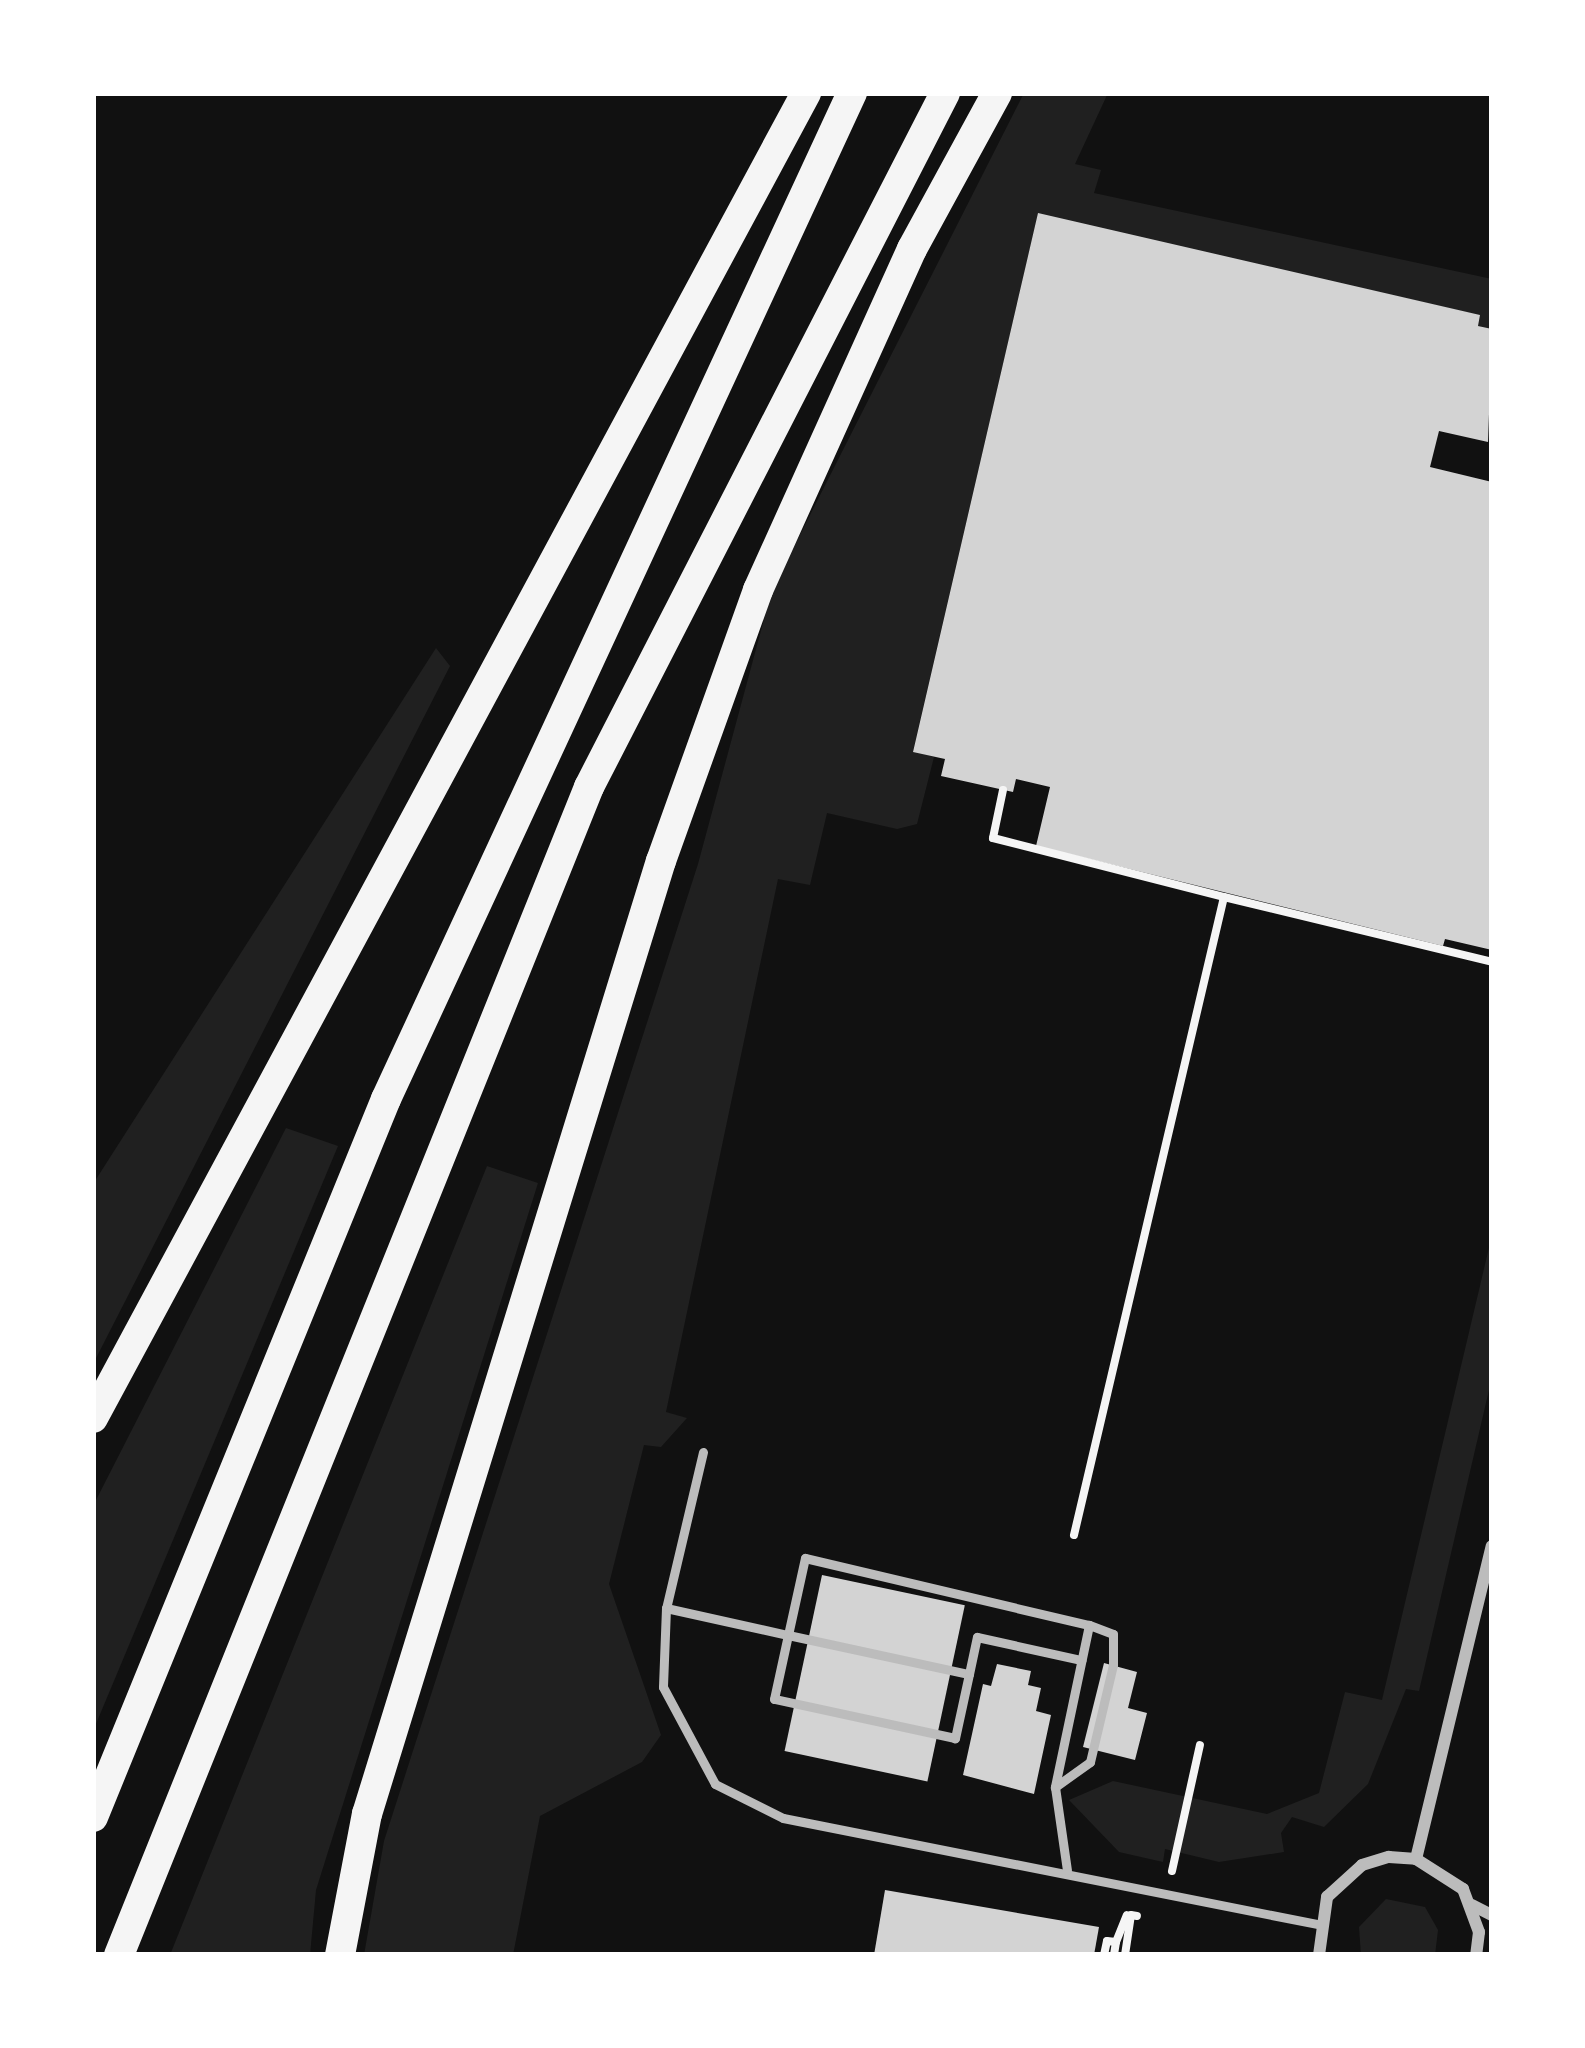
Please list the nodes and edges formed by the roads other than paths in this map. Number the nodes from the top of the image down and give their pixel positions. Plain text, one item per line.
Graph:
1 (806, 93) edge
2 (852, 93) edge
3 (945, 93) edge
4 (997, 93) edge
5 (93, 1418) edge
6 (703, 1452) dead end
7 (1492, 1547) edge
8 (666, 1608) junction
9 (1089, 1624) junction
10 (788, 1635) junction
11 (1082, 1660) junction
12 (969, 1674) junction
13 (1055, 1787) junction
14 (93, 1817) edge
15 (1416, 1859) junction
16 (1067, 1870) junction
17 (1472, 1905) junction
18 (1492, 1915) edge
19 (1317, 1924) junction
20 (119, 1955) edge
21 (340, 1955) edge
22 (1319, 1955) edge
23 (1476, 1955) edge

1 - 5 highway
2 - 14 highway
3 - 20 highway
4 - 21 highway
6 - 8 lane
7 - 15 street
8 - 10 lane
8 - 16 lane
9 - 10 lane
9 - 11 lane
9 - 13 lane
10 - 12 lane
10 - 12 lane
11 - 12 lane
11 - 13 lane
13 - 16 lane
15 - 17 street
15 - 19 street
16 - 19 lane
17 - 18 street
17 - 23 street
19 - 22 street

